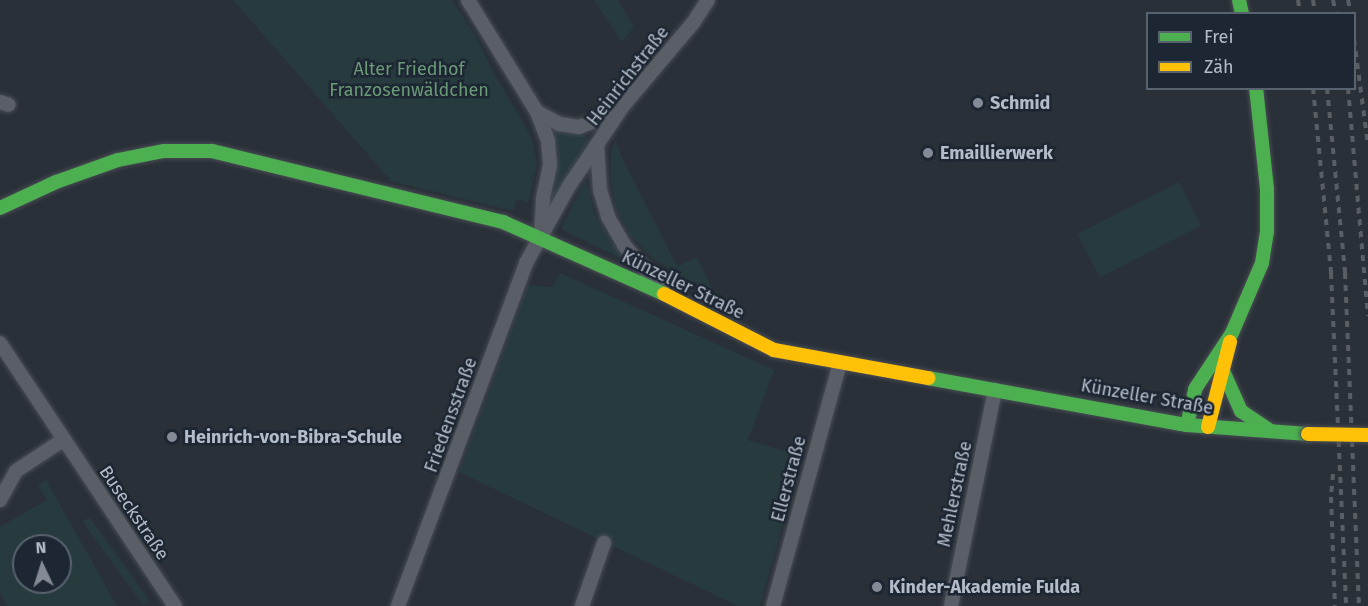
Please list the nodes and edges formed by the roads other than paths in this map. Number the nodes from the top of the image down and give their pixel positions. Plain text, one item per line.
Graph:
1 (468, 0) edge
2 (708, 0) edge
3 (1256, 90) edge
4 (623, 105) junction
5 (537, 112) junction
6 (597, 144) junction
7 (0, 208) edge
8 (541, 237) junction
9 (666, 294) junction
10 (1232, 333) junction
11 (0, 343) edge
12 (840, 363) junction
13 (1224, 373) junction
14 (995, 389) junction
15 (1187, 424) junction
16 (1208, 427) junction
17 (1272, 432) junction
18 (1368, 435) edge
19 (63, 440) junction
20 (0, 500) edge
21 (604, 543) dead end
22 (175, 606) edge
23 (398, 606) edge
24 (582, 606) edge
25 (773, 606) edge
26 (951, 606) edge

1 - 5 street
2 - 4 street, Heinrichstraße
3 - 10 main road
4 - 5 street
4 - 6 street, Heinrichstraße
5 - 8 street
6 - 8 street, Heinrichstraße
6 - 9 street, Heinrichstraße
7 - 8 main road, Künzeller Straße
8 - 9 main road, Künzeller Straße
8 - 23 street, Friedensstraße
9 - 12 main road, Künzeller Straße
10 - 13 main road
10 - 15 main road
11 - 19 street, Buseckstraße
12 - 14 main road, Künzeller Straße
12 - 25 street, Ellerstraße
13 - 16 main road
13 - 17 main road
14 - 15 main road, Künzeller Straße
14 - 26 street, Mehlerstraße
15 - 16 main road, Künzeller Straße
16 - 17 main road, Künzeller Straße
17 - 18 main road, Künzeller Straße, bridge
19 - 20 street
19 - 22 street, Buseckstraße
21 - 24 street

